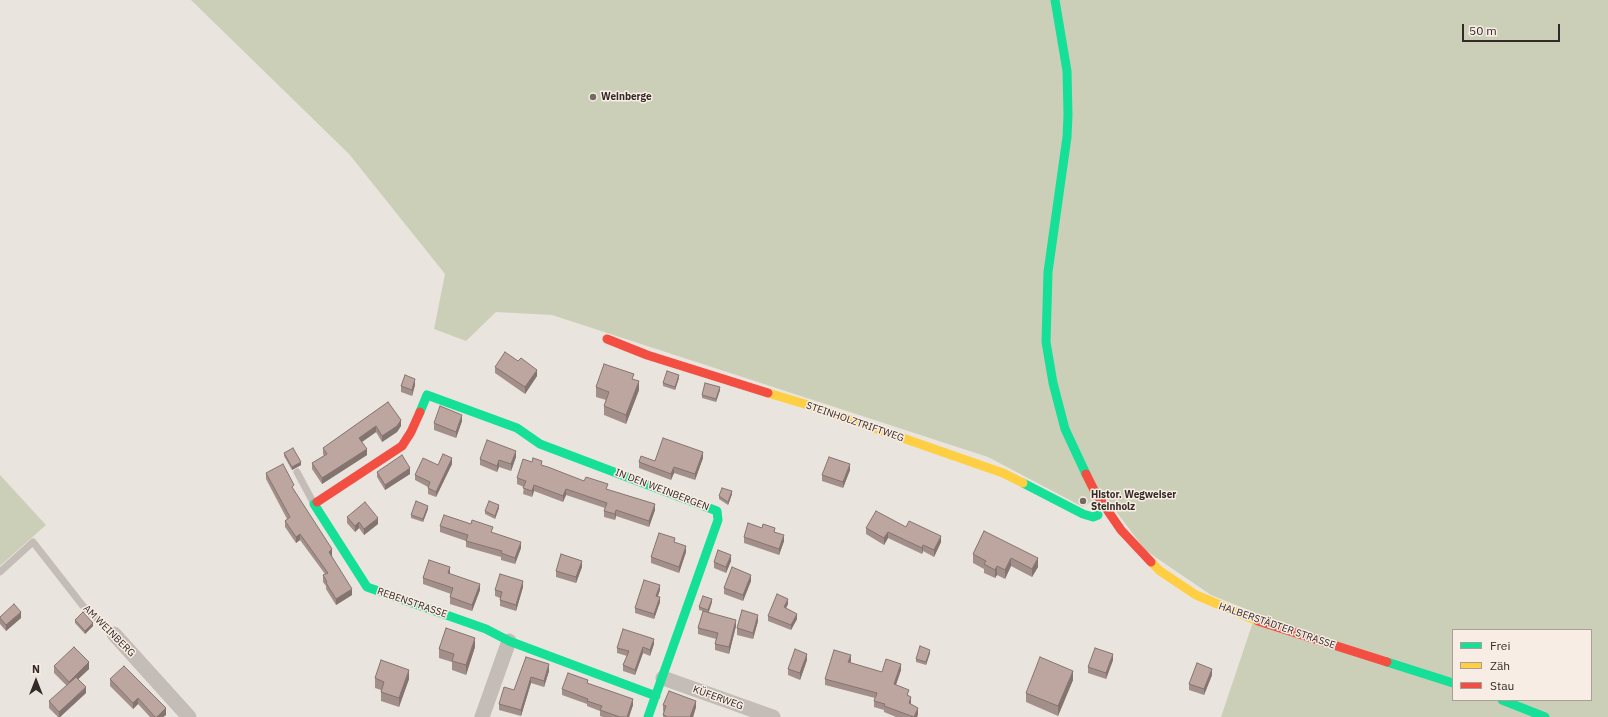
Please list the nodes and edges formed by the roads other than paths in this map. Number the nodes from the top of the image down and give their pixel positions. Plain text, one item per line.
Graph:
1 (1055, 0) edge
2 (607, 339) dead end
3 (297, 472) dead end
4 (314, 504) junction
5 (1098, 515) dead end
6 (0, 572) edge
7 (114, 634) joint
8 (510, 641) junction
9 (663, 678) junction
10 (1452, 683) edge
11 (656, 696) junction
12 (1505, 701) edge
13 (189, 717) edge
14 (482, 717) edge
15 (648, 717) edge
16 (772, 717) edge
17 (1545, 717) edge

1 - 10 street, HALBERSTÄDTER STRASSE
2 - 5 street, STEINHOLZTRIFTWEG
3 - 4 lane
4 - 8 street, REBENSTRASSE
4 - 9 street, IN DEN WEINBERGEN
6 - 7 lane, AM WEINBERG
7 - 13 street, AM WEINBERG
8 - 11 street, REBENSTRASSE
8 - 14 street
9 - 11 street, IN DEN WEINBERGEN
9 - 16 street, KÜFERWEG
11 - 15 street, IN DEN WEINBERGEN
12 - 17 street

